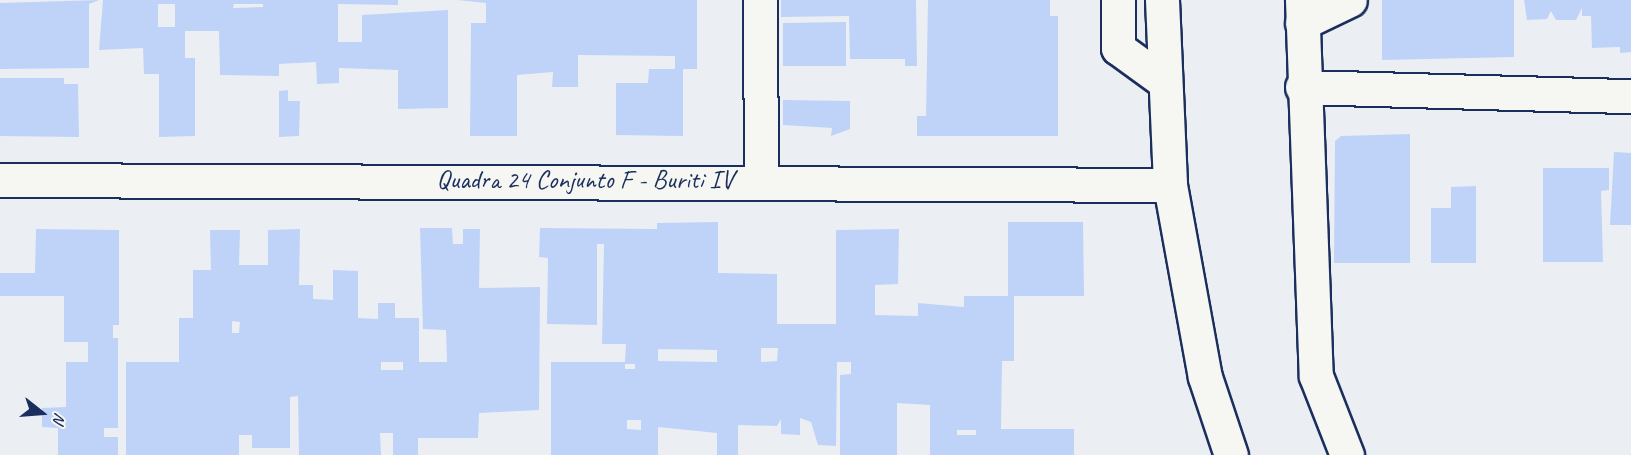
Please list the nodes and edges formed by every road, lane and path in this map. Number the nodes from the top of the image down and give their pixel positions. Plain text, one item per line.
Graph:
1 (760, 0) edge
2 (1118, 0) edge
3 (1162, 0) edge
4 (1350, 0) edge
5 (1302, 12) edge
6 (1162, 80) junction
7 (1302, 87) junction
8 (1631, 96) edge
9 (0, 180) edge
10 (761, 180) junction
11 (1170, 185) junction
12 (1231, 455) edge
13 (1347, 455) edge

1 - 10 street
2 - 6 street
3 - 6 street
4 - 5 street
5 - 7 street
6 - 11 street
7 - 8 street
7 - 13 street
9 - 10 street, Quadra 24 Conjunto F - Buriti IV
10 - 11 street, Quadra 24 Conjunto F - Buriti IV
11 - 12 street

